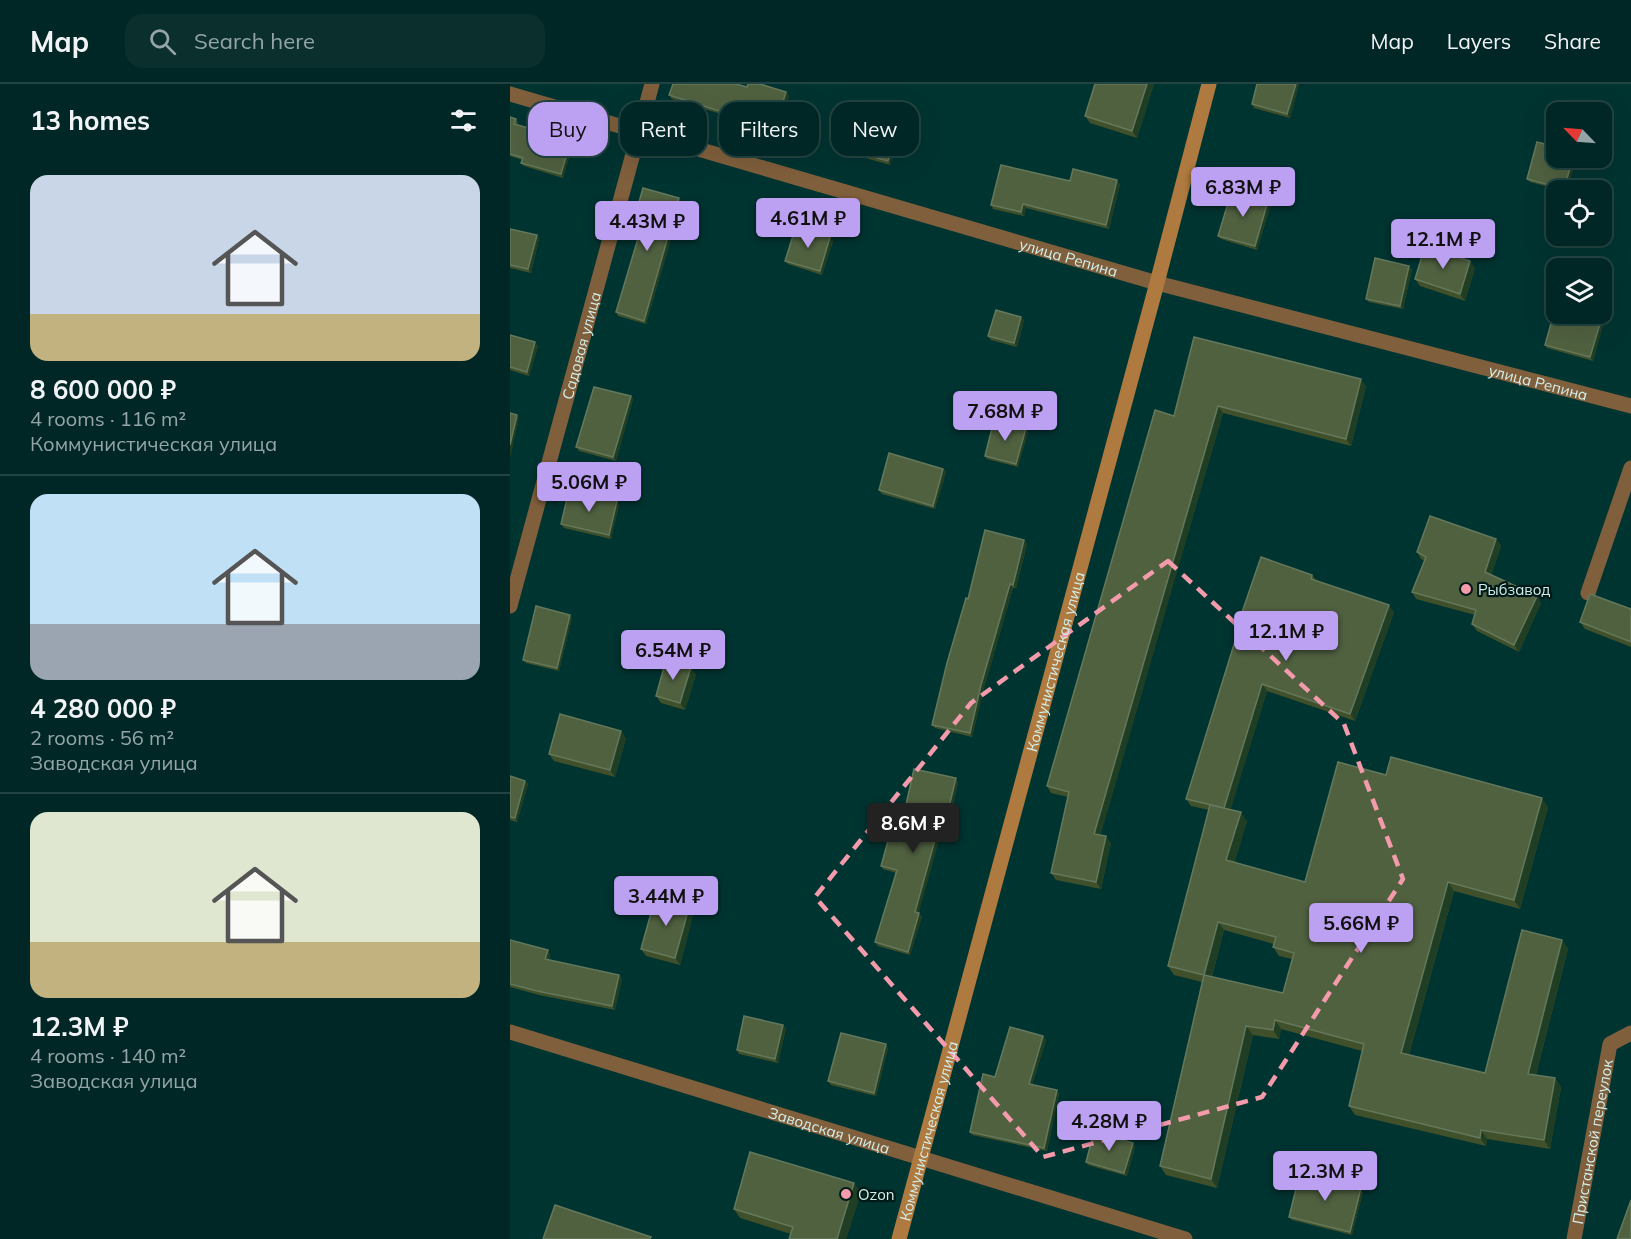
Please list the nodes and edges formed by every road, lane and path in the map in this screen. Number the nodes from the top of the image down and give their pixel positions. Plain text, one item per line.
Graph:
1 (652, 84) edge
2 (1209, 84) edge
3 (510, 94) edge
4 (648, 102) edge
5 (620, 127) edge
6 (707, 152) edge
7 (634, 156) edge
8 (1157, 283) junction
9 (1631, 406) edge
10 (1631, 468) edge
11 (1588, 593) edge
12 (510, 606) edge
13 (510, 1032) edge
14 (1631, 1033) edge
15 (920, 1158) junction
16 (899, 1239) edge
17 (1185, 1239) edge
18 (1574, 1239) edge

1 - 4 street, Садовая улица
2 - 8 street, Коммунистическая улица
3 - 5 street, улица Репина
6 - 8 street, улица Репина
7 - 12 street, Садовая улица
8 - 9 street, улица Репина
8 - 15 street, Коммунистическая улица
10 - 11 street
13 - 15 street, Заводская улица
14 - 18 street, Пристанской переулок
15 - 16 street, Коммунистическая улица
15 - 17 street, Заводская улица

